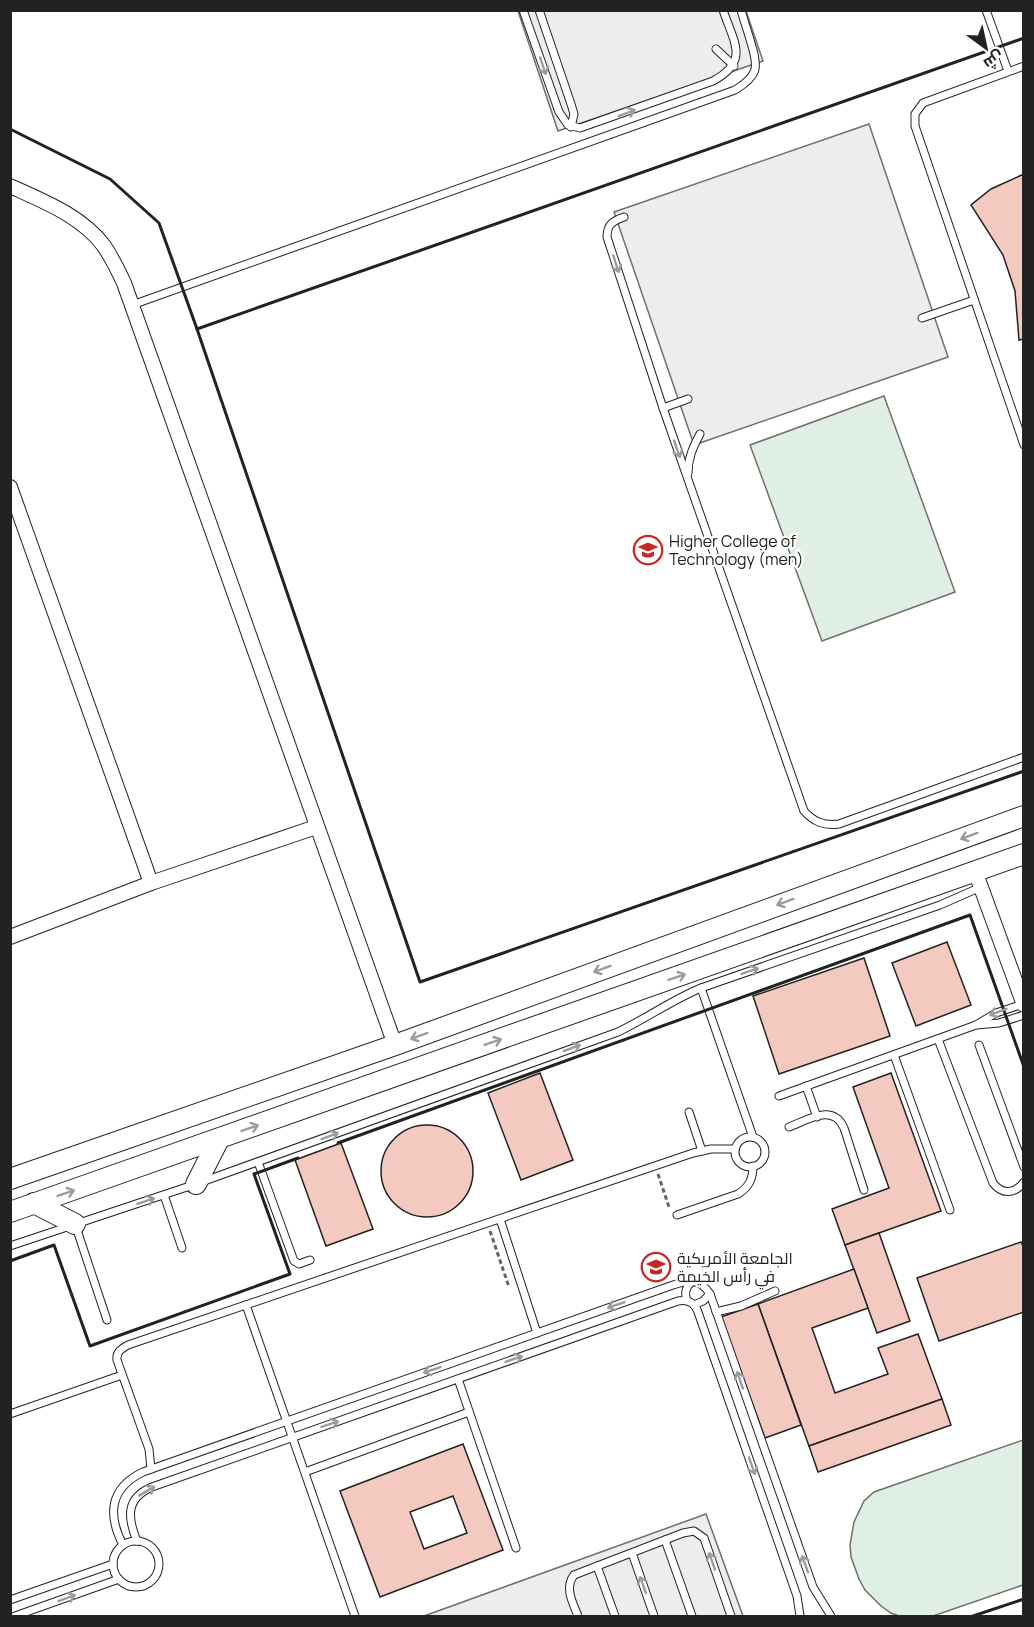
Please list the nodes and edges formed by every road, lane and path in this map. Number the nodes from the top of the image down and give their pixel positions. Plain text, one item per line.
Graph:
1 (523, 10) edge
2 (539, 10) edge
3 (723, 10) edge
4 (741, 10) edge
5 (987, 10) edge
6 (716, 49) dead end
7 (734, 66) junction
8 (1023, 66) edge
9 (1008, 71) junction
10 (571, 127) junction
11 (10, 186) edge
12 (624, 217) dead end
13 (974, 300) junction
14 (132, 305) junction
15 (922, 318) dead end
16 (688, 399) dead end
17 (663, 408) junction
18 (700, 434) dead end
19 (1023, 446) edge
20 (688, 478) junction
21 (10, 487) edge
22 (1023, 757) edge
23 (1023, 816) edge
24 (316, 827) junction
25 (1023, 854) edge
26 (978, 879) junction
27 (151, 883) junction
28 (10, 937) edge
29 (701, 988) junction
30 (1023, 1004) edge
31 (1023, 1015) edge
32 (976, 1025) junction
33 (938, 1039) junction
34 (394, 1045) junction
35 (979, 1045) dead end
36 (894, 1054) junction
37 (806, 1086) junction
38 (779, 1096) dead end
39 (689, 1112) dead end
40 (817, 1117) junction
41 (789, 1127) dead end
42 (753, 1137) junction
43 (219, 1139) junction
44 (735, 1149) junction
45 (702, 1151) junction
46 (258, 1162) junction
47 (655, 1166) junction
48 (753, 1166) junction
49 (1023, 1167) edge
50 (10, 1179) edge
51 (1023, 1182) edge
52 (196, 1184) junction
53 (864, 1190) dead end
54 (164, 1195) junction
55 (34, 1203) junction
56 (950, 1210) dead end
57 (10, 1212) edge
58 (677, 1215) joint
59 (500, 1219) junction
60 (75, 1224) junction
61 (489, 1230) dead end
62 (10, 1246) edge
63 (182, 1248) dead end
64 (310, 1260) dead end
65 (693, 1281) junction
66 (775, 1291) dead end
67 (710, 1294) junction
68 (512, 1295) dead end
69 (687, 1301) junction
70 (246, 1305) junction
71 (694, 1305) junction
72 (716, 1312) junction
73 (107, 1320) dead end
74 (537, 1333) junction
75 (122, 1375) junction
76 (458, 1379) junction
77 (469, 1412) junction
78 (10, 1414) edge
79 (287, 1421) junction
80 (292, 1437) junction
81 (151, 1469) junction
82 (305, 1472) junction
83 (665, 1540) junction
84 (137, 1541) junction
85 (123, 1545) junction
86 (516, 1548) dead end
87 (632, 1553) junction
88 (113, 1564) junction
89 (597, 1566) junction
90 (119, 1579) junction
91 (10, 1600) edge
92 (15, 1617) edge
93 (355, 1617) edge
94 (578, 1617) edge
95 (615, 1617) edge
96 (654, 1617) edge
97 (692, 1617) edge
98 (731, 1617) edge
99 (800, 1617) edge
100 (831, 1617) edge

1 -> 10 lane
2 - 10 lane
3 - 7 lane
4 - 14 lane
5 - 9 lane
6 - 7 lane
10 -> 7 lane
8 - 9 lane
9 - 13 lane
11 - 14 street
12 -> 17 lane
13 - 15 lane
13 - 19 lane
14 - 24 street
16 - 17 lane
17 -> 20 lane
18 - 20 lane
20 - 22 lane
21 - 27 street
23 -> 34 main road
24 - 27 street
24 - 34 street
25 - 26 main road
29 -> 26 lane
26 - 30 street
43 -> 26 main road
27 - 28 street
29 - 42 lane
46 -> 29 lane
30 -> 32 lane
31 - 32 lane
32 - 33 lane
33 - 36 lane
33 - 51 lane
34 - 50 main road
35 - 49 lane
36 - 37 lane
36 - 56 lane
37 - 38 lane
37 - 40 lane
39 - 45 lane
40 - 41 lane
40 - 53 lane
42 - 44 lane
42 - 48 lane
43 - 52 main road
55 -> 43 main road
44 - 45 lane
44 - 48 lane
45 - 47 lane
46 - 52 lane
46 - 64 lane
47 - 58 path
47 - 59 lane
48 - 58 lane
52 - 54 lane
60 -> 54 lane
54 - 63 lane
55 - 57 main road
55 - 60 main road
59 - 70 lane
59 - 74 lane
60 - 62 lane
60 - 73 lane
61 - 68 path
65 - 67 lane
65 - 69 lane
65 -> 74 lane
66 - 72 lane
67 - 71 lane
67 - 72 lane
69 - 71 lane
76 -> 69 lane
70 - 75 lane
70 - 79 lane
71 -> 99 lane
100 -> 72 lane
74 -> 79 lane
75 - 78 lane
75 - 81 lane
76 - 77 lane
80 -> 76 lane
77 - 82 lane
77 - 86 lane
79 - 80 lane
79 - 81 lane
80 - 82 lane
84 -> 80 lane
81 - 85 lane
82 - 93 lane
83 - 87 lane
83 - 97 lane
98 -> 83 lane
84 - 85 lane
84 - 90 lane
85 - 88 lane
87 - 89 lane
96 -> 87 lane
88 - 90 lane
88 - 91 lane
89 - 94 lane
89 - 95 lane
92 -> 90 lane

